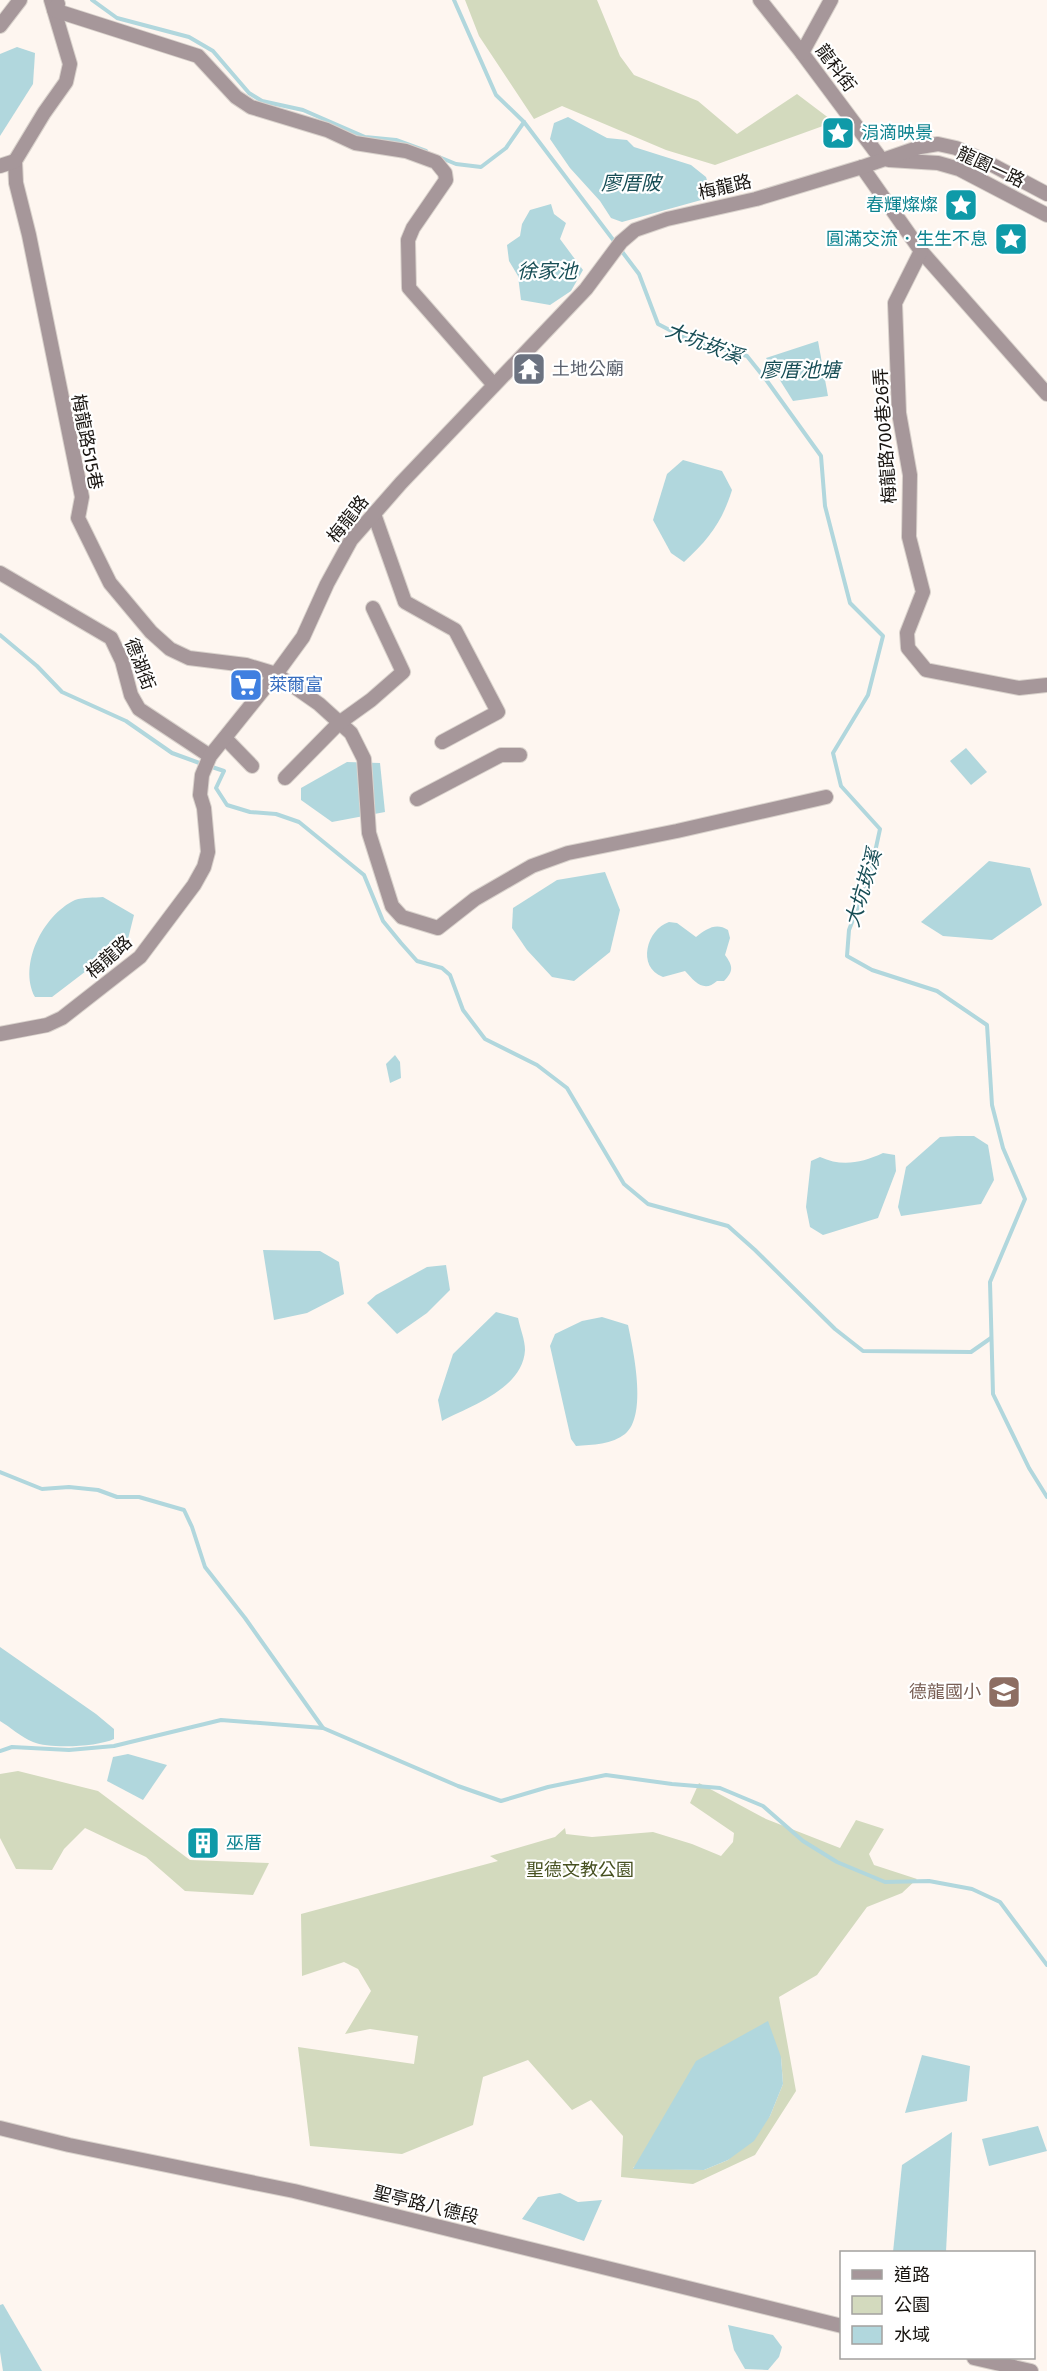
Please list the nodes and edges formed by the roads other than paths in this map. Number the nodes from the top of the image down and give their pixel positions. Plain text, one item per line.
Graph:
1 (20, 0) edge
2 (760, 0) edge
3 (831, 0) edge
4 (56, 4) edge
5 (0, 26) edge
6 (802, 53) junction
7 (881, 159) junction
8 (15, 161) junction
9 (0, 166) edge
10 (862, 167) junction
11 (1047, 194) edge
12 (1047, 215) edge
13 (921, 251) junction
14 (494, 385) junction
15 (1047, 394) edge
16 (374, 514) junction
17 (0, 573) edge
18 (373, 608) dead end
19 (276, 674) junction
20 (1047, 685) edge
21 (339, 723) junction
22 (225, 738) junction
23 (442, 742) dead end
24 (520, 755) dead end
25 (210, 757) junction
26 (252, 766) dead end
27 (285, 778) dead end
28 (826, 797) dead end
29 (417, 799) dead end
30 (0, 1034) edge
31 (0, 2128) edge
32 (840, 2326) edge
33 (978, 2359) edge
34 (1031, 2371) edge

1 - 5 street
2 - 6 street, 龍科街
3 - 6 street
4 - 8 street
4 - 14 street
6 - 7 street, 龍科街
7 - 10 street, 梅龍路
7 - 11 street, 龍園一路
7 - 12 street, 龍園一路
8 - 9 street
8 - 19 street, 梅龍路515巷
10 - 13 street
10 - 14 street, 梅龍路
13 - 15 street
13 - 20 street, 梅龍路700巷26弄
14 - 16 street, 梅龍路
16 - 19 street, 梅龍路
16 - 23 street
17 - 25 street, 德湖街
18 - 21 street
19 - 21 street, 梅龍路515巷
19 - 22 street, 梅龍路
21 - 27 street
21 - 28 street, 梅龍路515巷
22 - 25 street, 梅龍路
22 - 26 street
24 - 29 street
25 - 30 street, 梅龍路
31 - 32 street, 聖亭路八德段
33 - 34 street

